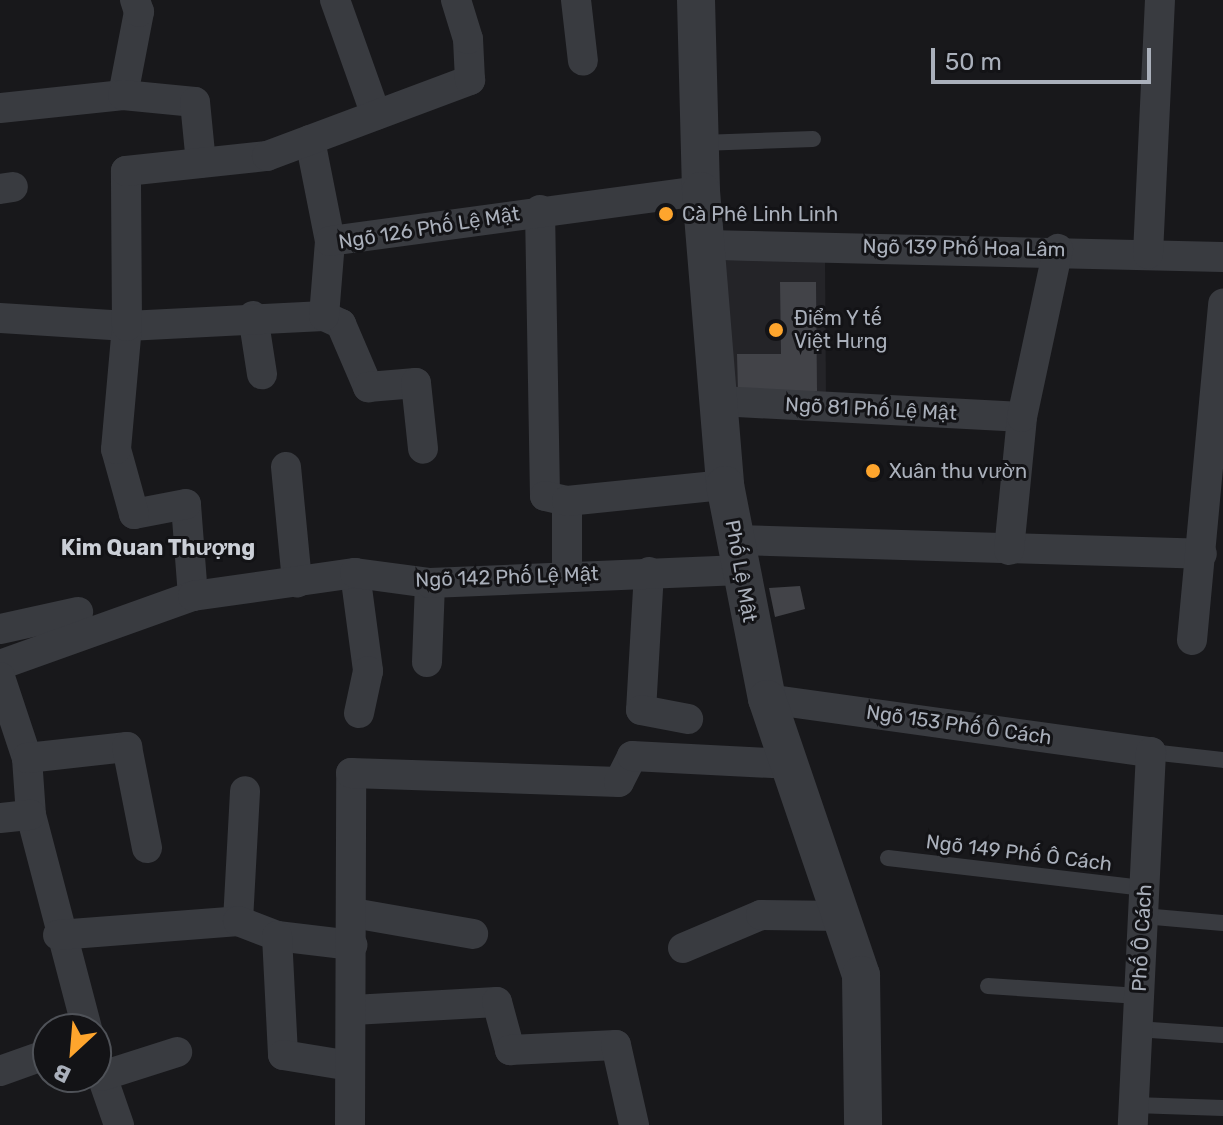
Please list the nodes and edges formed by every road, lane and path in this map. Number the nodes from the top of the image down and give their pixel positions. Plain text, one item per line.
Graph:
1 (135, 0) edge
2 (335, 0) edge
3 (456, 0) edge
4 (576, 0) edge
5 (696, 0) edge
6 (1160, 0) edge
7 (583, 61) dead end
8 (123, 95) junction
9 (0, 108) edge
10 (376, 115) junction
11 (813, 139) dead end
12 (310, 140) junction
13 (701, 143) junction
14 (201, 163) junction
15 (701, 191) junction
16 (540, 210) junction
17 (330, 241) junction
18 (705, 245) junction
19 (1058, 249) junction
20 (1148, 254) junction
21 (1223, 257) edge
22 (1223, 303) edge
23 (253, 316) junction
24 (324, 316) junction
25 (0, 318) edge
26 (127, 326) junction
27 (262, 374) dead end
28 (719, 401) junction
29 (1022, 417) junction
30 (423, 449) dead end
31 (286, 467) dead end
32 (1217, 479) edge
33 (725, 485) junction
34 (567, 501) junction
35 (1209, 546) edge
36 (1009, 550) junction
37 (738, 555) junction
38 (649, 572) junction
39 (355, 573) junction
40 (567, 576) junction
41 (297, 582) junction
42 (430, 583) junction
43 (193, 596) junction
44 (78, 612) dead end
45 (0, 629) edge
46 (1192, 640) dead end
47 (427, 662) dead end
48 (0, 665) edge
49 (0, 677) edge
50 (767, 699) junction
51 (359, 713) dead end
52 (688, 719) dead end
53 (1151, 752) junction
54 (27, 758) junction
55 (1223, 760) edge
56 (788, 764) junction
57 (245, 791) dead end
58 (31, 815) junction
59 (0, 818) edge
60 (147, 848) dead end
61 (888, 858) dead end
62 (1144, 902) junction
63 (353, 913) junction
64 (844, 916) junction
65 (238, 921) junction
66 (1223, 923) edge
67 (473, 934) dead end
68 (58, 935) junction
69 (277, 936) junction
70 (352, 945) junction
71 (683, 948) dead end
72 (988, 986) dead end
73 (1139, 996) junction
74 (353, 1010) junction
75 (82, 1013) edge
76 (1137, 1029) junction
77 (1223, 1035) edge
78 (177, 1052) dead end
79 (32, 1060) edge
80 (112, 1064) edge
81 (350, 1066) junction
82 (0, 1071) edge
83 (108, 1093) edge
84 (1223, 1108) edge
85 (1133, 1115) edge
86 (634, 1124) edge
87 (119, 1125) edge
88 (350, 1125) edge
89 (620, 1125) edge
90 (863, 1125) edge

1 - 8 street
2 - 10 street
3 - 10 street
4 - 7 street
5 - 13 street, Phố Lệ Mật
6 - 20 street
8 - 9 street
8 - 14 street
10 - 12 street
11 - 13 lane
12 - 14 street
12 - 17 street
13 - 15 street, Phố Lệ Mật
14 - 26 street
15 - 16 street, Ngõ 126 Phố Lệ Mật
15 - 18 street, Phố Lệ Mật
16 - 17 street, Ngõ 126 Phố Lệ Mật
16 - 34 street
17 - 24 street, Ngõ 126 Phố Lệ Mật
18 - 19 street, Ngõ 139 Phố Hoa Lâm
18 - 28 street, Phố Lệ Mật
19 - 20 street, Ngõ 139 Phố Hoa Lâm
19 - 29 street
20 - 21 street, Ngõ 139 Phố Hoa Lâm
22 - 32 street
23 - 24 street
23 - 26 street
23 - 27 street
24 - 30 street
25 - 26 street
26 - 43 street
28 - 29 street, Ngõ 81 Phố Lệ Mật
28 - 33 street, Phố Lệ Mật
29 - 36 street
31 - 41 street
32 - 35 street
33 - 34 street
33 - 37 street, Phố Lệ Mật
34 - 40 street
35 - 36 street, Ngõ 142 Phố Lệ Mật
35 - 46 street
36 - 37 street, Ngõ 142 Phố Lệ Mật
37 - 38 street, Ngõ 142 Phố Lệ Mật
37 - 50 street, Phố Lệ Mật
38 - 40 street, Ngõ 142 Phố Lệ Mật
38 - 52 street
39 - 41 street, Ngõ 142 Phố Lệ Mật
39 - 42 street, Ngõ 142 Phố Lệ Mật
39 - 51 street
40 - 42 street, Ngõ 142 Phố Lệ Mật
41 - 43 street, Ngõ 142 Phố Lệ Mật
42 - 47 street
43 - 48 street, Ngõ 142 Phố Lệ Mật
44 - 45 street
49 - 54 street
50 - 53 street, Ngõ 153 Phố Ô Cách
50 - 56 street, Phố Lệ Mật
53 - 55 lane
53 - 62 street, Phố Ô Cách
54 - 58 street
54 - 60 street
56 - 63 street
56 - 64 street, Phố Lệ Mật
57 - 65 street
58 - 59 street
58 - 68 street
61 - 62 lane, Ngõ 149 Phố Ô Cách
62 - 66 lane, Ngõ 149 Phố Ô Cách
62 - 73 street, Phố Ô Cách
63 - 67 street
63 - 70 street
64 - 71 street
64 - 90 street, Phố Lệ Mật
65 - 68 street
65 - 69 street
68 - 75 street
69 - 70 street
69 - 81 street
70 - 74 street
72 - 73 lane
73 - 76 street, Phố Ô Cách
74 - 81 street
74 - 86 street
76 - 77 lane
76 - 85 street, Phố Ô Cách
78 - 80 street
79 - 82 street
81 - 88 street
83 - 87 street
84 - 85 lane
86 - 89 street

